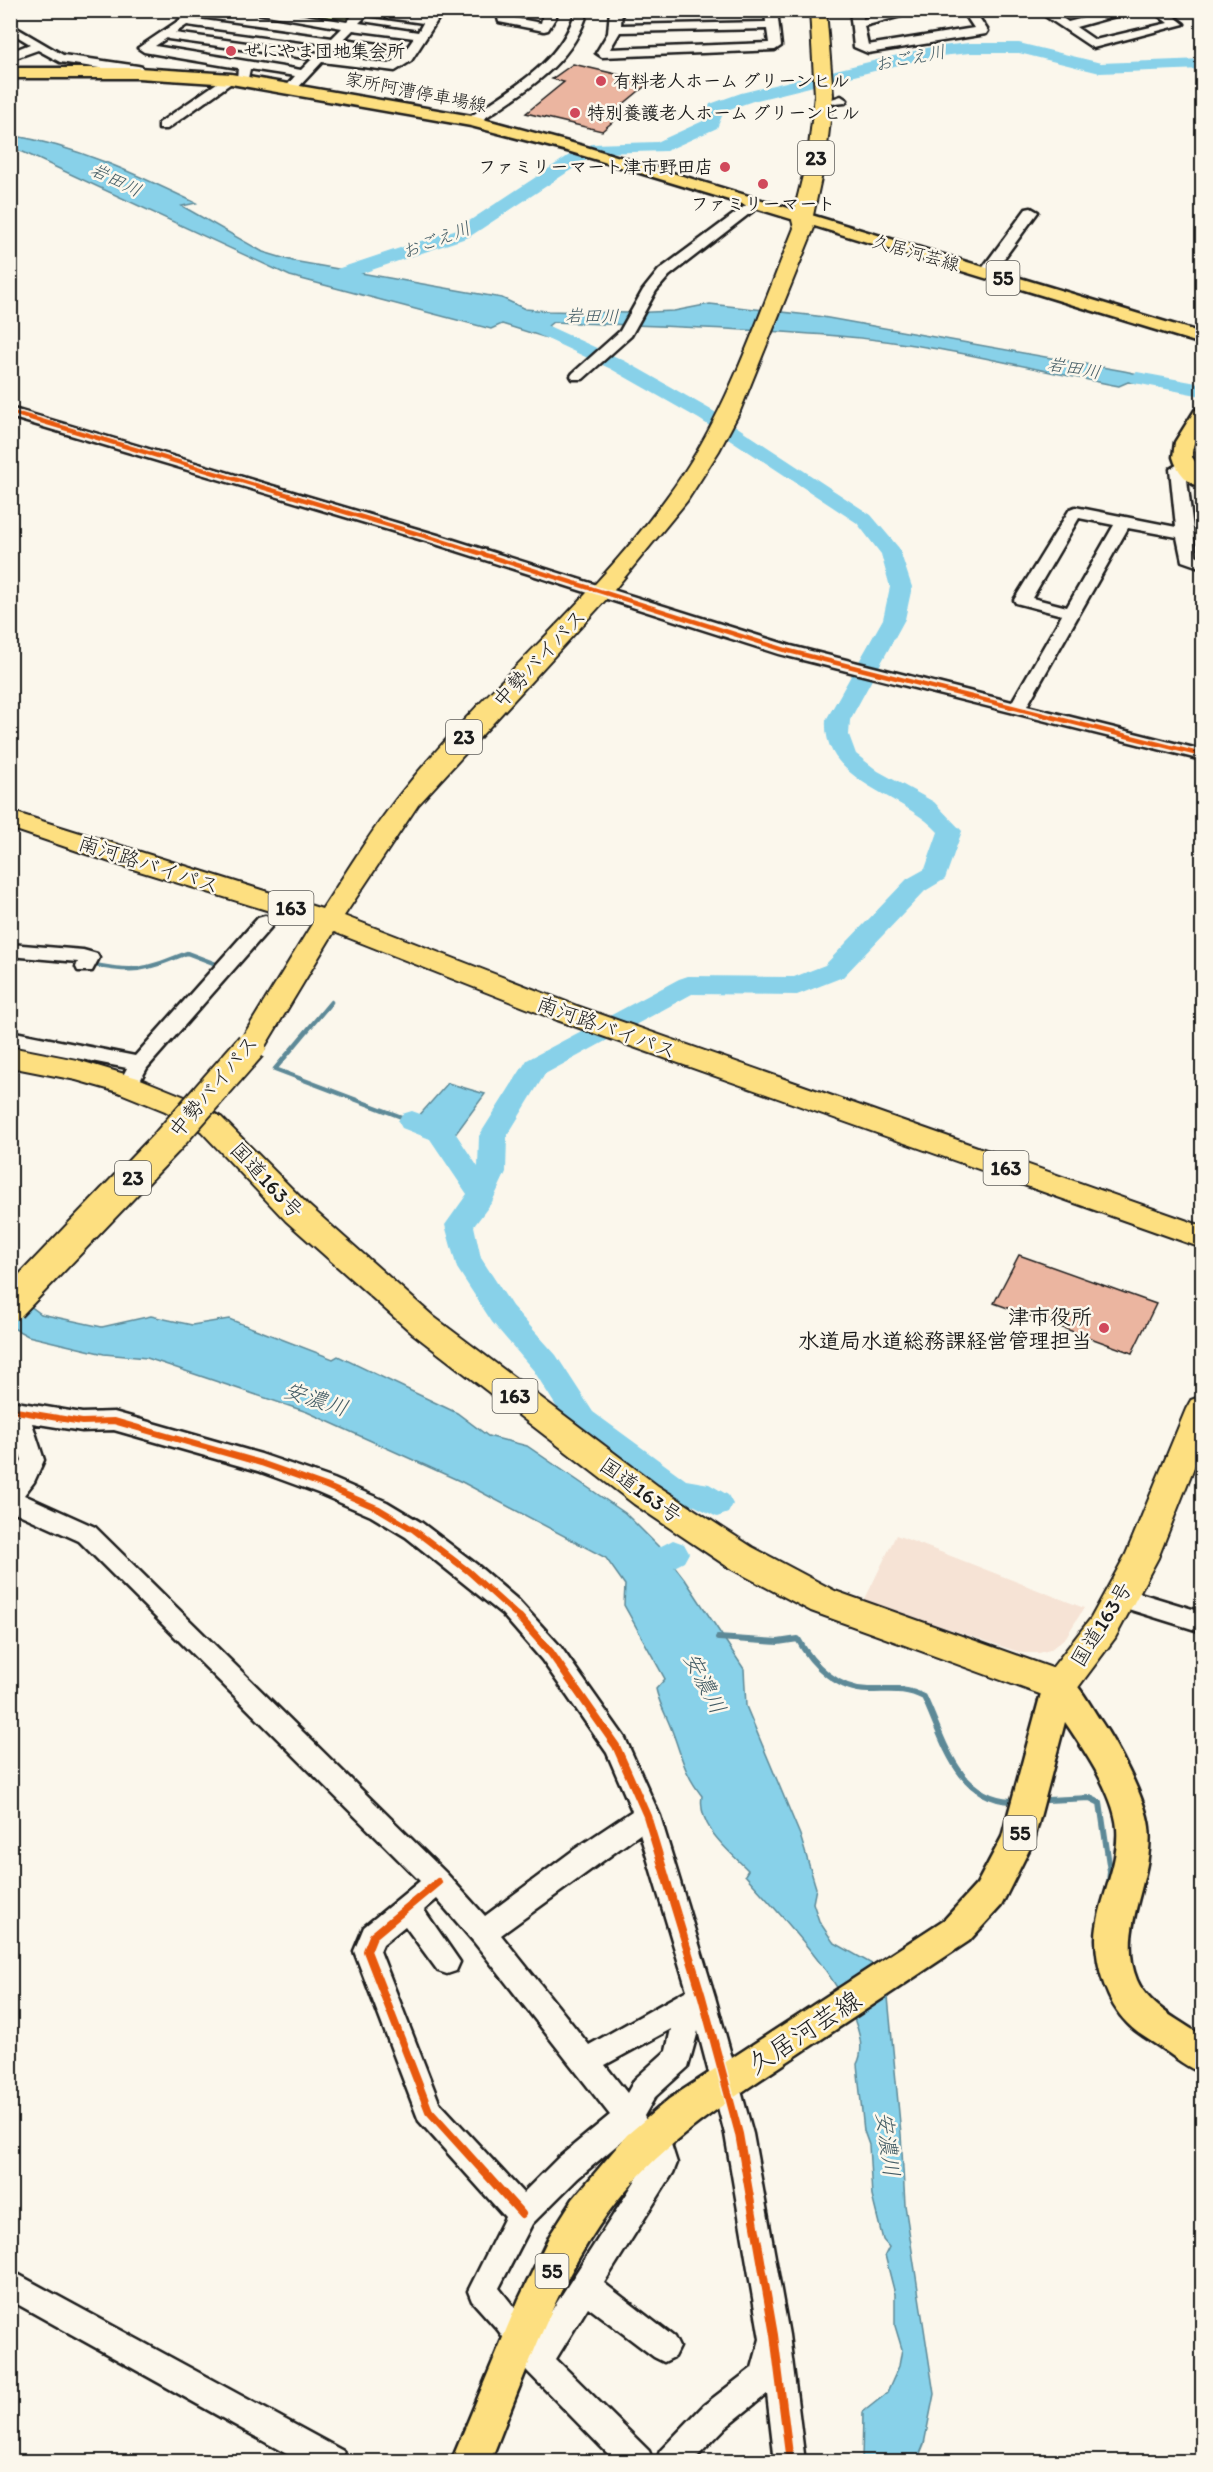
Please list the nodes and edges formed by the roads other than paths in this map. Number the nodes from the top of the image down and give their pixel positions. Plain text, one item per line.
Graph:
1 (201, 10) edge
2 (244, 10) edge
3 (502, 10) edge
4 (550, 10) edge
5 (582, 10) edge
6 (616, 10) edge
7 (771, 10) edge
8 (818, 10) edge
9 (855, 10) edge
10 (917, 10) edge
11 (1005, 10) edge
12 (1042, 10) edge
13 (1131, 10) edge
14 (1157, 10) edge
15 (362, 11) edge
16 (969, 12) edge
17 (283, 13) edge
18 (434, 16) edge
19 (187, 21) junction
20 (857, 24) junction
21 (772, 25) junction
22 (351, 26) junction
23 (1066, 26) junction
24 (10, 27) edge
25 (615, 29) junction
26 (263, 32) junction
27 (168, 35) junction
28 (421, 36) junction
29 (335, 42) junction
30 (39, 45) junction
31 (248, 46) junction
32 (409, 52) junction
33 (10, 57) edge
34 (321, 57) junction
35 (238, 71) junction
36 (10, 73) edge
37 (138, 73) junction
38 (305, 74) junction
39 (290, 89) junction
40 (472, 121) junction
41 (163, 126) dead end
42 (753, 204) junction
43 (1031, 212) dead end
44 (802, 220) junction
45 (986, 273) junction
46 (1203, 339) edge
47 (578, 376) dead end
48 (10, 412) edge
49 (1203, 414) edge
50 (1185, 466) junction
51 (1203, 482) edge
52 (1124, 522) junction
53 (1184, 533) junction
54 (1203, 563) edge
55 (602, 590) junction
56 (1072, 613) junction
57 (1017, 708) junction
58 (1203, 755) edge
59 (10, 819) edge
60 (329, 920) junction
61 (265, 922) dead end
62 (10, 950) edge
63 (88, 963) dead end
64 (10, 1038) edge
65 (10, 1057) edge
66 (133, 1074) junction
67 (1203, 1237) edge
68 (10, 1306) edge
69 (1203, 1409) edge
70 (14, 1410) edge
71 (10, 1497) edge
72 (1120, 1597) junction
73 (1203, 1622) edge
74 (1059, 1686) junction
75 (647, 1816) junction
76 (438, 1882) junction
77 (407, 1908) junction
78 (483, 1933) junction
79 (447, 1962) dead end
80 (697, 1999) junction
81 (1203, 2056) edge
82 (584, 2062) junction
83 (727, 2081) junction
84 (631, 2119) junction
85 (659, 2148) dead end
86 (522, 2214) junction
87 (10, 2283) edge
88 (583, 2285) junction
89 (774, 2335) junction
90 (663, 2347) dead end
91 (529, 2349) junction
92 (332, 2462) edge
93 (470, 2462) edge
94 (638, 2462) edge
95 (670, 2462) edge
96 (790, 2462) edge

1 - 19 street
2 - 17 street
3 - 4 street
5 - 40 street
6 - 25 street
7 - 21 street
8 - 44 highway, 中勢バイパス / 23
9 - 20 street
10 - 20 street
11 - 16 street
12 - 23 street
13 - 23 street
14 - 23 street
15 - 18 street
15 - 22 street
16 - 20 street
17 - 22 street
17 - 26 street
18 - 28 street
19 - 26 street
19 - 27 street
21 - 25 street
21 - 25 street
22 - 28 street
22 - 29 street
24 - 30 street
26 - 29 street
26 - 31 street
27 - 31 street
27 - 35 street
28 - 32 street
29 - 32 street
29 - 34 street
30 - 33 street
30 - 37 street
31 - 34 street
31 - 35 street
32 - 34 street
34 - 38 street
35 - 37 main road, 家所阿漕停車場線
35 - 38 street
35 - 39 main road, 家所阿漕停車場線
35 - 41 street
36 - 37 main road, 家所阿漕停車場線
38 - 39 street
39 - 40 main road, 家所阿漕停車場線
40 - 42 main road, 家所阿漕停車場線
42 - 44 main road, 家所阿漕停車場線
42 - 47 street
43 - 45 street
44 - 45 main road, 久居河芸線 / 55
44 - 55 highway, 中勢バイパス / 23
45 - 46 main road, 久居河芸線 / 55
48 - 55 street
49 - 50 main road
50 - 51 main road
50 - 53 street
52 - 53 street
52 - 56 street
52 - 56 street
53 - 54 street
55 - 57 street
55 - 60 highway, 中勢バイパス / 23
56 - 57 street
57 - 58 street
59 - 60 highway, 南河路バイパス / 163
60 - 67 highway, 南河路バイパス / 163
60 - 68 highway, 中勢バイパス / 23, bridge
61 - 66 street
62 - 63 street
64 - 66 street
65 - 66 highway, 国道163号 / 163
66 - 74 highway, 国道163号 / 163
69 - 72 highway, 国道163号
70 - 71 street
70 - 75 street
71 - 76 street
72 - 73 street
72 - 74 highway, 国道163号
74 - 81 main road
74 - 83 main road, 久居河芸線 / 55
75 - 78 street
75 - 80 street
76 - 77 street
76 - 78 street
77 - 79 street
77 - 86 street
78 - 82 street
80 - 82 street
80 - 83 street
80 - 84 street
82 - 84 street
83 - 89 street
83 - 91 main road, 久居河芸線 / 55
84 - 86 street
85 - 88 street
86 - 91 street
87 - 92 street
88 - 90 street
88 - 91 street
89 - 95 street
89 - 96 street
91 - 93 main road, 久居河芸線 / 55
91 - 94 street

